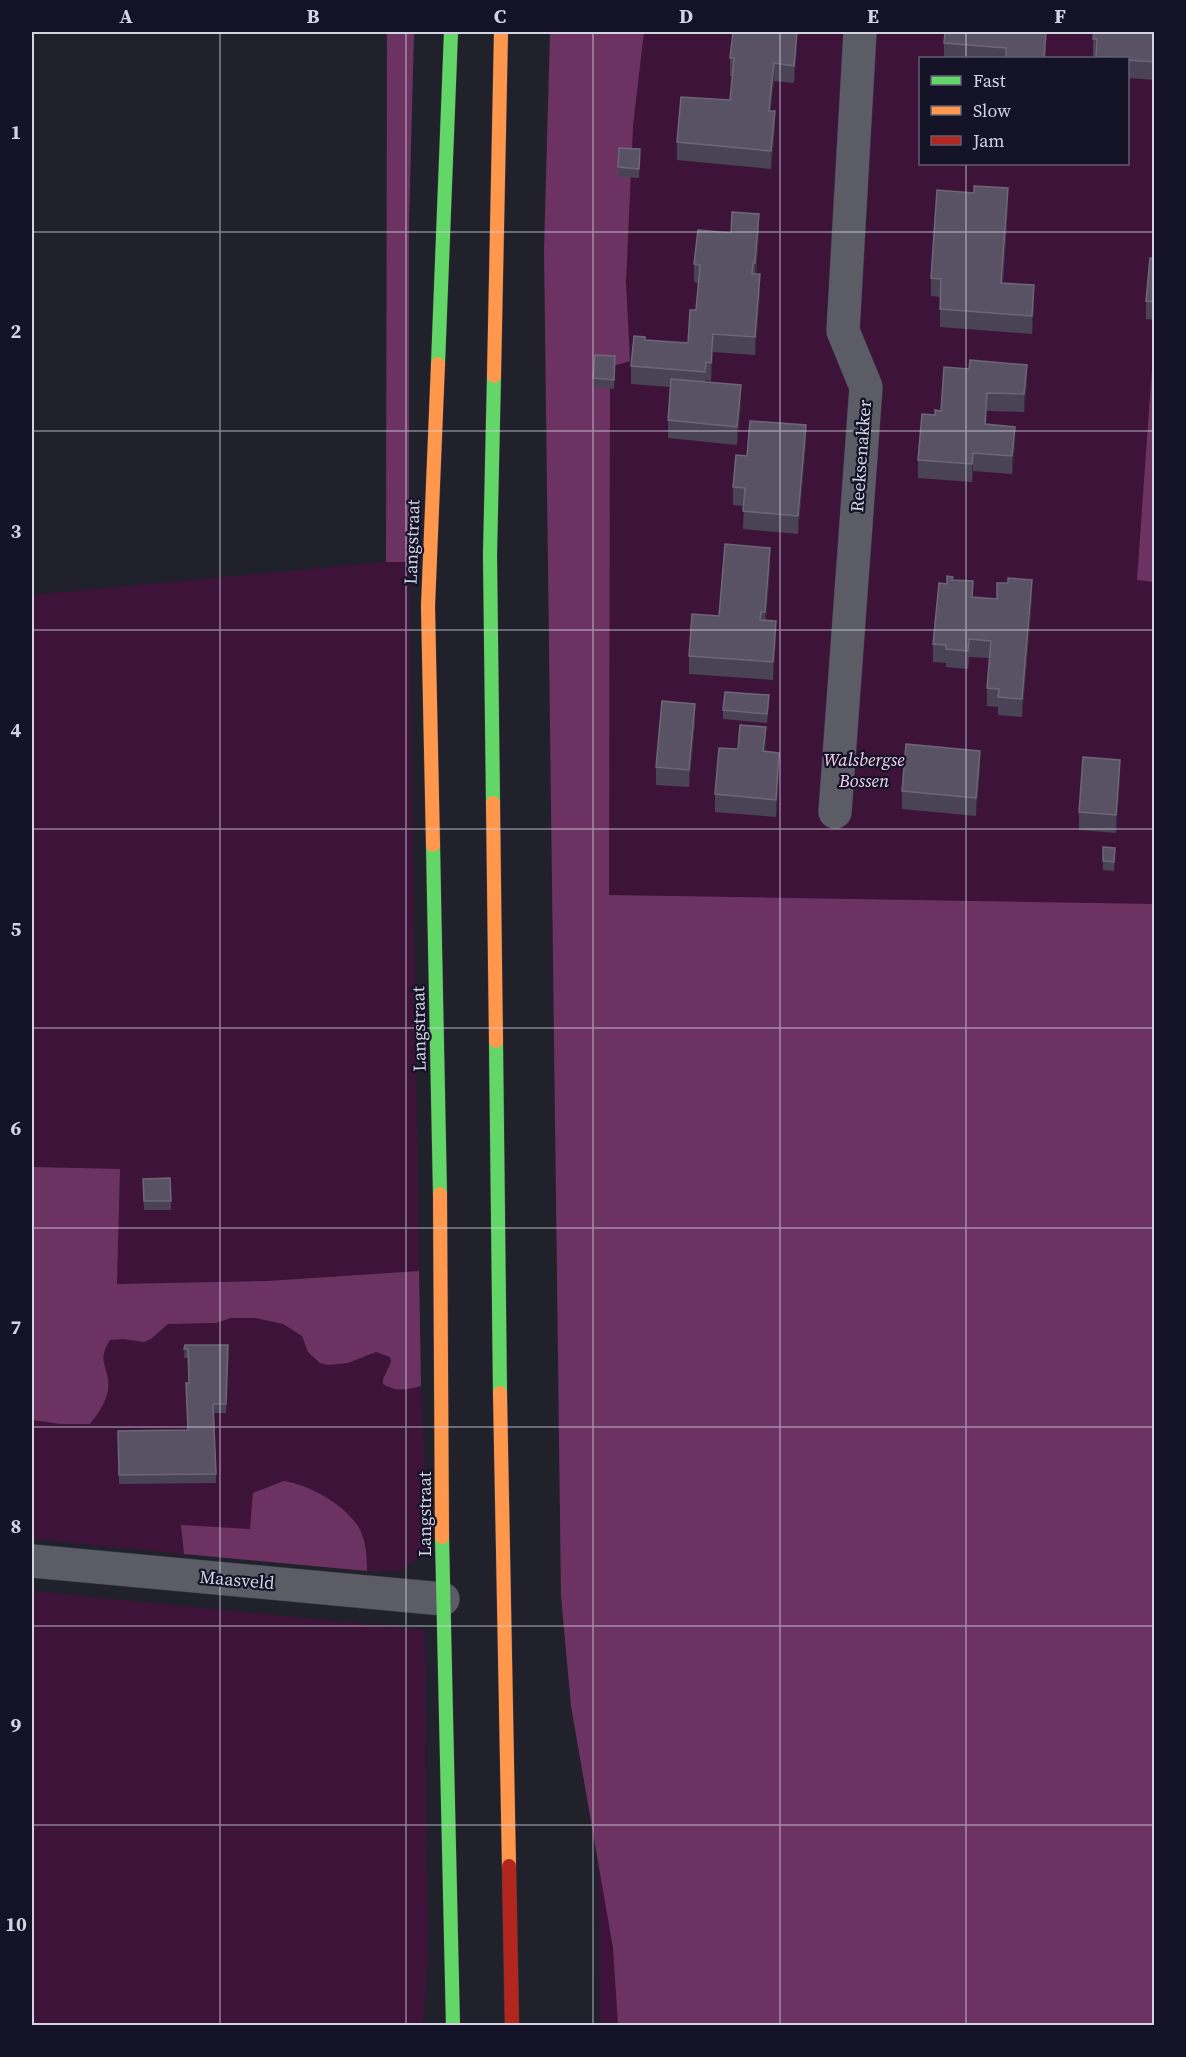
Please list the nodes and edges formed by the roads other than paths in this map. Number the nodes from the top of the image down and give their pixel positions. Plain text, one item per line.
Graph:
1 (451, 32) edge
2 (501, 32) edge
3 (860, 32) edge
4 (835, 812) dead end
5 (32, 1561) edge
6 (443, 1599) junction
7 (453, 2025) edge
8 (512, 2025) edge

1 - 6 street, Langstraat
2 - 8 street
3 - 4 street, Reeksenakker
5 - 6 street, Maasveld
6 - 7 street, Langstraat

